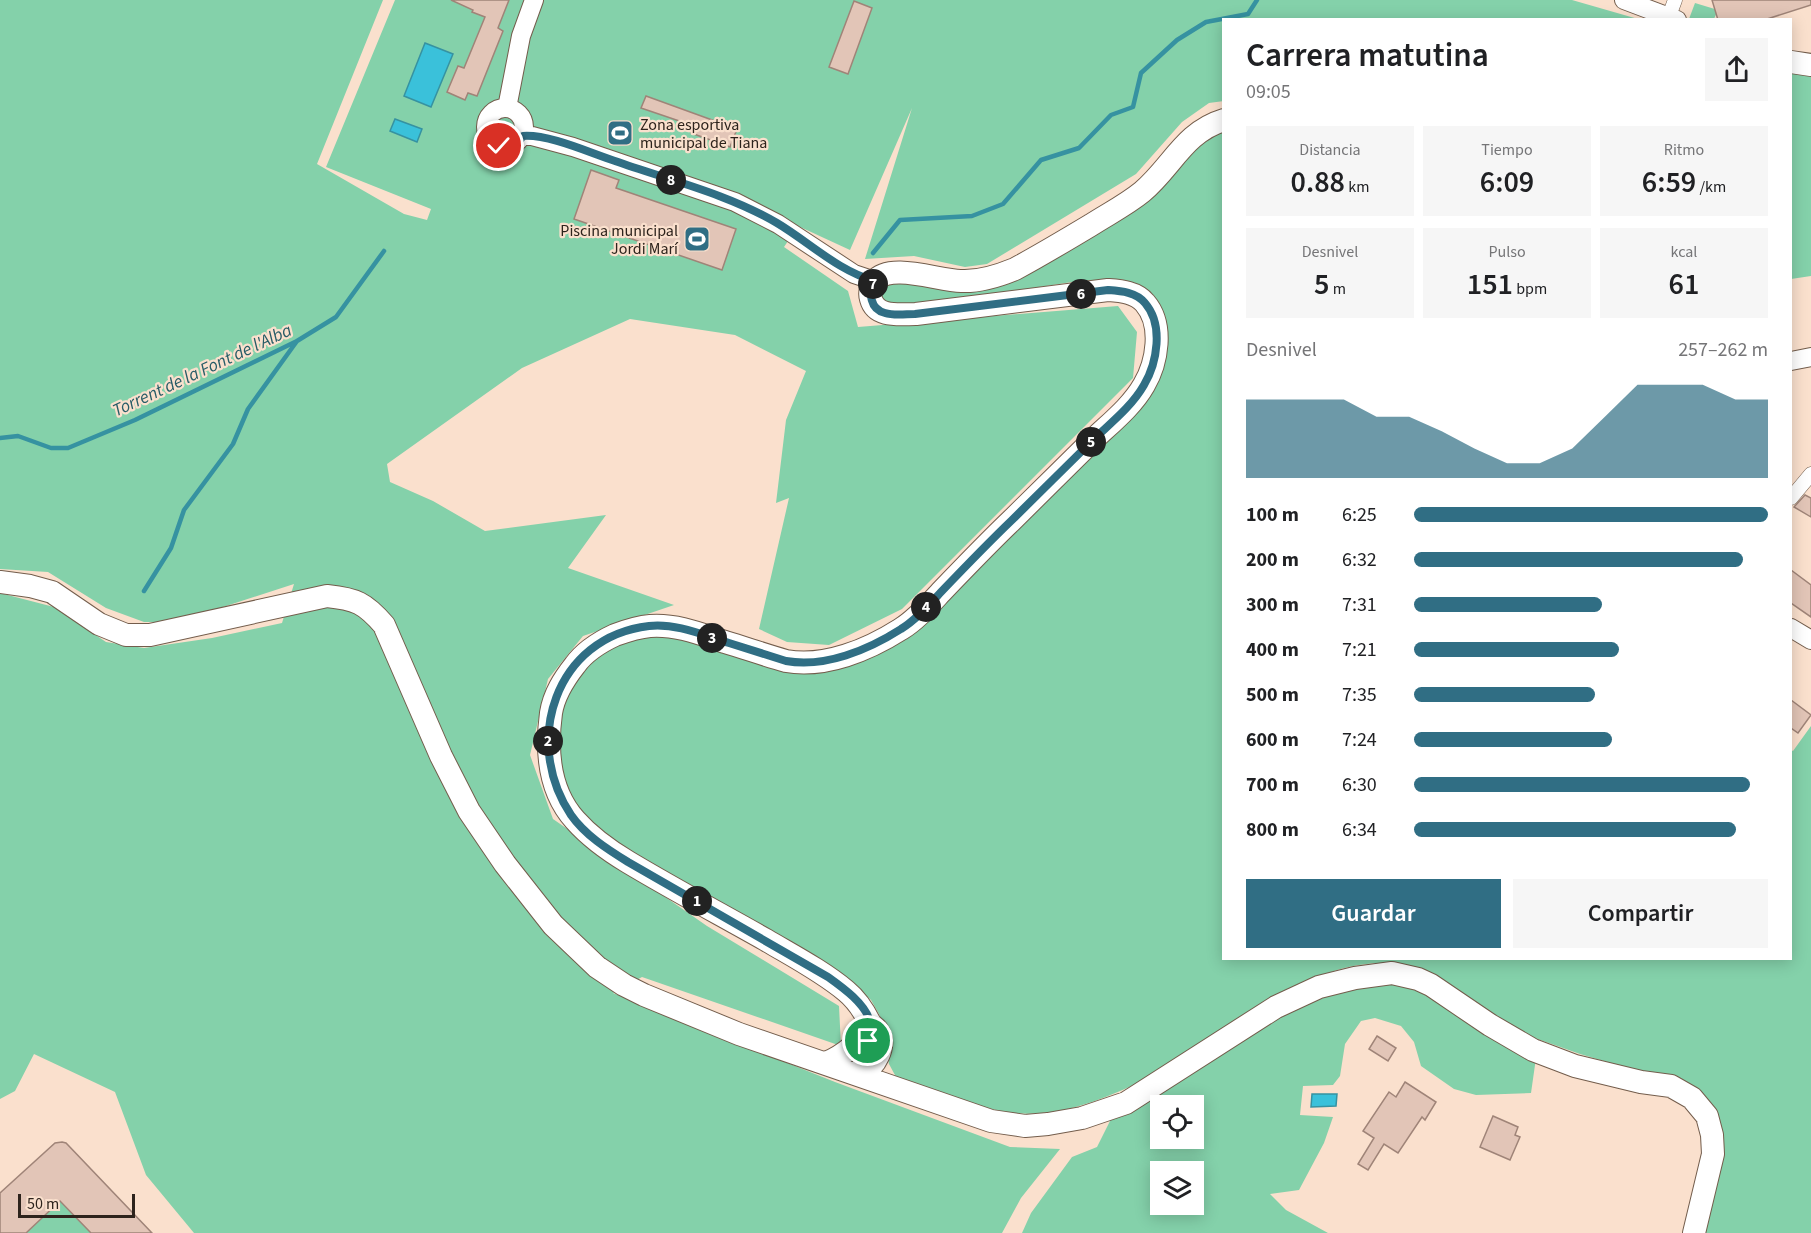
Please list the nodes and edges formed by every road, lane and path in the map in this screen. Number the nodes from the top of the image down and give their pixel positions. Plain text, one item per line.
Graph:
1 (534, 0) edge
2 (1624, 0) edge
3 (1674, 12) edge
4 (1792, 62) edge
5 (1811, 65) edge
6 (507, 108) junction
7 (1222, 121) edge
8 (523, 136) junction
9 (875, 281) junction
10 (1811, 357) edge
11 (1792, 361) edge
12 (1811, 474) edge
13 (1792, 497) edge
14 (0, 582) edge
15 (1792, 629) edge
16 (1811, 640) edge
17 (871, 1024) junction
18 (879, 1052) junction
19 (826, 1063) junction
20 (860, 1075) junction
21 (900, 1089) junction
22 (1694, 1233) edge

1 - 6 street
2 - 3 street
4 - 5 street
6 - 8 street
6 - 8 street
7 - 9 street
8 - 9 street
9 - 17 street
10 - 11 street
12 - 13 street
14 - 19 street
15 - 16 street
17 - 18 street
17 - 19 street
17 - 20 street
18 - 20 street
18 - 21 street
19 - 20 street
20 - 21 street
21 - 22 street

